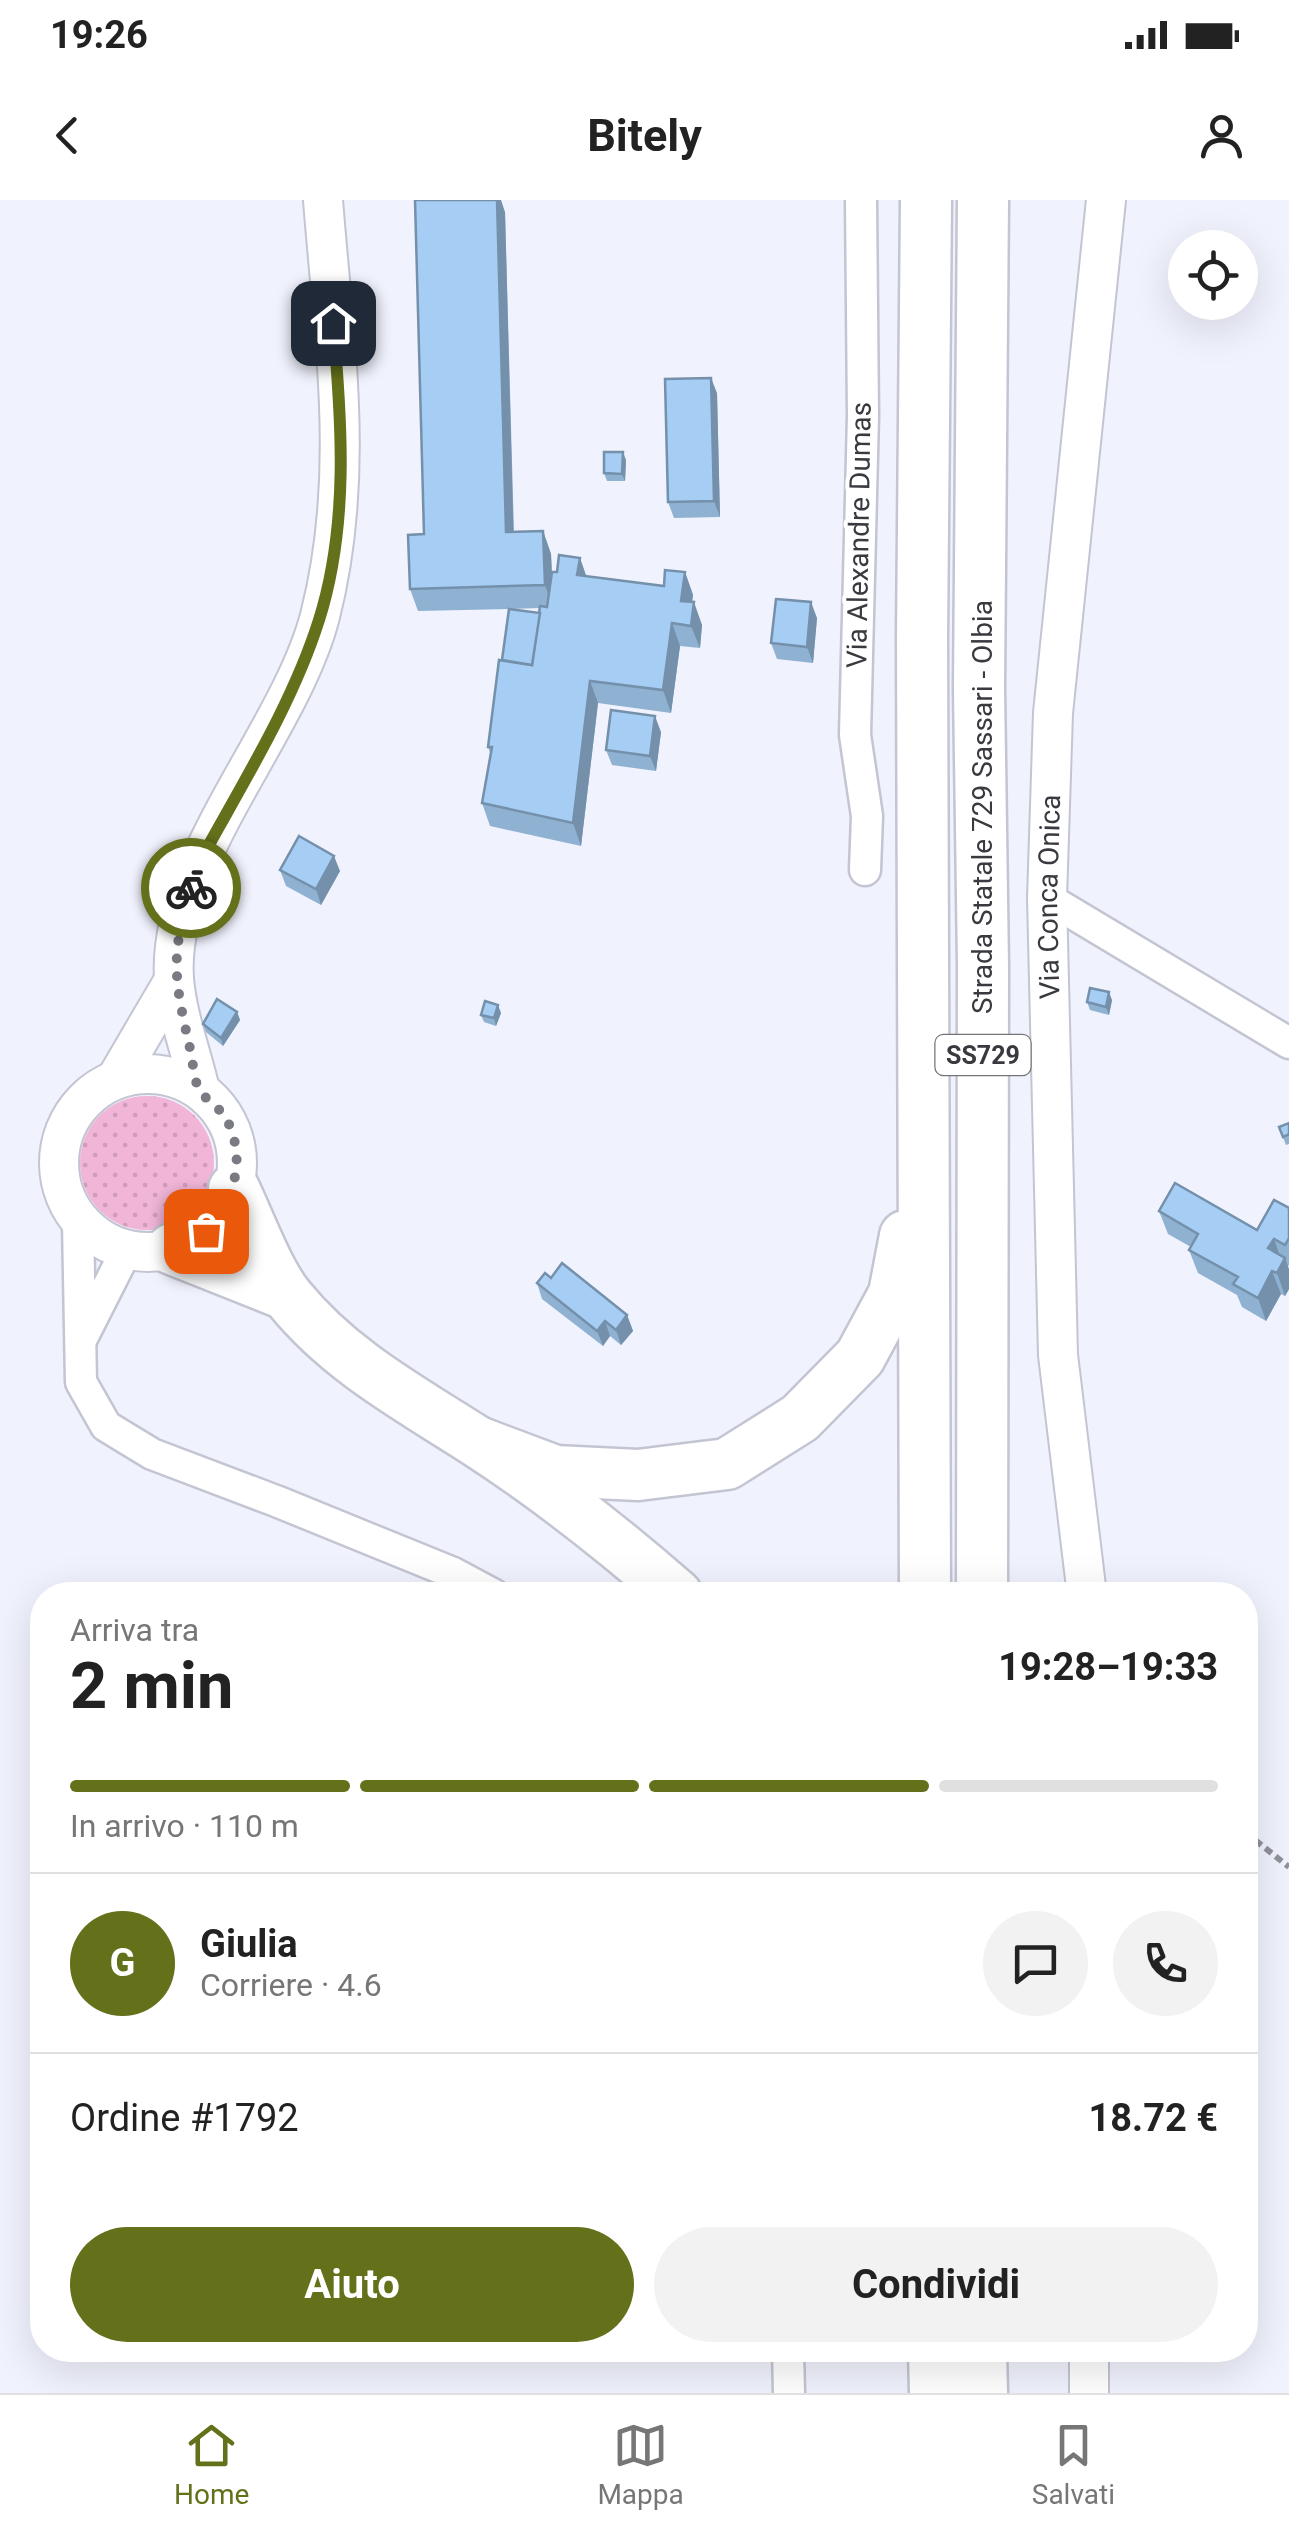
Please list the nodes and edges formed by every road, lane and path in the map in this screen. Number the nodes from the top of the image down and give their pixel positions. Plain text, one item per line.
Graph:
1 (323, 200) edge
2 (861, 200) edge
3 (926, 200) edge
4 (984, 200) edge
5 (1018, 200) edge
6 (1106, 200) edge
7 (982, 516) junction
8 (865, 870) dead end
9 (1047, 898) junction
10 (174, 980) junction
11 (1289, 1043) edge
12 (116, 1079) junction
13 (200, 1090) junction
14 (925, 1128) junction
15 (234, 1189) junction
16 (78, 1222) junction
17 (149, 1250) junction
18 (285, 1294) junction
19 (78, 1345) junction
20 (478, 1442) junction
21 (470, 1582) edge
22 (662, 1582) edge
23 (925, 1582) edge
24 (982, 1582) edge
25 (1085, 1582) edge
26 (1258, 1842) edge
27 (1289, 1867) edge
28 (788, 2362) edge
29 (934, 2362) edge
30 (981, 2362) edge
31 (1089, 2362) edge
32 (789, 2393) edge
33 (935, 2393) edge
34 (982, 2393) edge
35 (1088, 2393) edge

1 - 10 street
2 - 8 street, Via Alexandre Dumas
3 - 14 highway, Strada Statale 729 Sassari - Olbia / SS729
4 - 7 highway, Strada Statale 729 Sassari - Olbia / SS729
5 - 7 highway
6 - 9 street, Via Conca Onica
7 - 24 highway, Strada Statale 729 Sassari - Olbia / SS729
9 - 11 street
9 - 25 street, Via Conca Onica
10 - 12 street
10 - 13 street
12 - 13 street
12 - 16 street
13 - 15 street
14 - 20 highway
14 - 23 highway, Strada Statale 729 Sassari - Olbia / SS729
15 - 17 street
15 - 18 highway
16 - 17 street
16 - 19 street
17 - 18 highway
17 - 19 street
18 - 20 highway
19 - 21 street
20 - 22 highway
26 - 27 path
28 - 32 street
29 - 33 highway
30 - 34 highway
31 - 35 street

